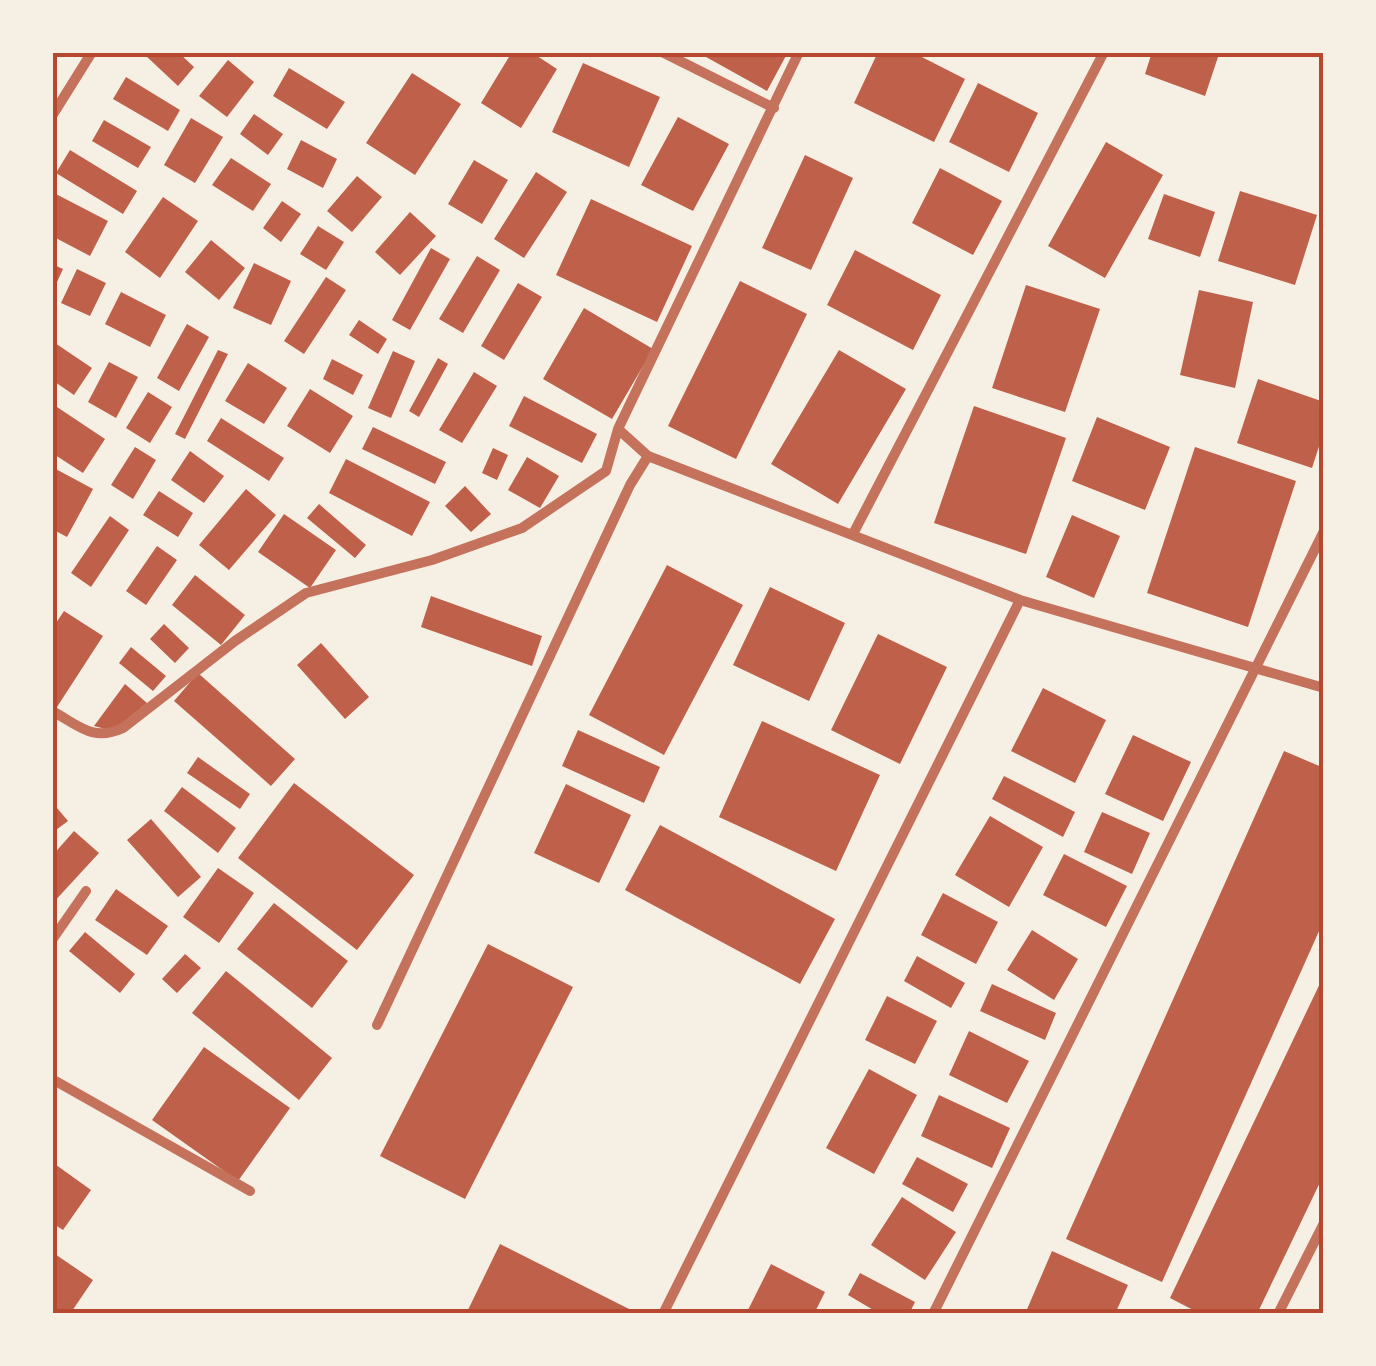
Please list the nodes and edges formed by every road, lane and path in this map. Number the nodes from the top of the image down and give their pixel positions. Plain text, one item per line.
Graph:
1 (92, 52) edge
2 (662, 52) edge
3 (799, 52) edge
4 (1104, 52) edge
5 (774, 108) junction
6 (52, 116) edge
7 (618, 429) junction
8 (648, 456) junction
9 (1324, 532) edge
10 (853, 534) junction
11 (1020, 600) junction
12 (1258, 667) junction
13 (1324, 688) edge
14 (52, 711) edge
15 (86, 891) dead end
16 (52, 940) edge
17 (377, 1025) dead end
18 (52, 1079) edge
19 (250, 1191) dead end
20 (1324, 1223) edge
21 (663, 1314) edge
22 (933, 1314) edge
23 (1278, 1314) edge

1 - 6 street
2 - 5 street
3 - 5 street
4 - 10 street
5 - 7 street
7 - 8 street
7 - 14 street
8 - 10 street
8 - 17 street
9 - 12 street
10 - 11 street
11 - 12 street
11 - 21 street
12 - 13 street
12 - 22 street
15 - 16 street
18 - 19 street
20 - 23 street

